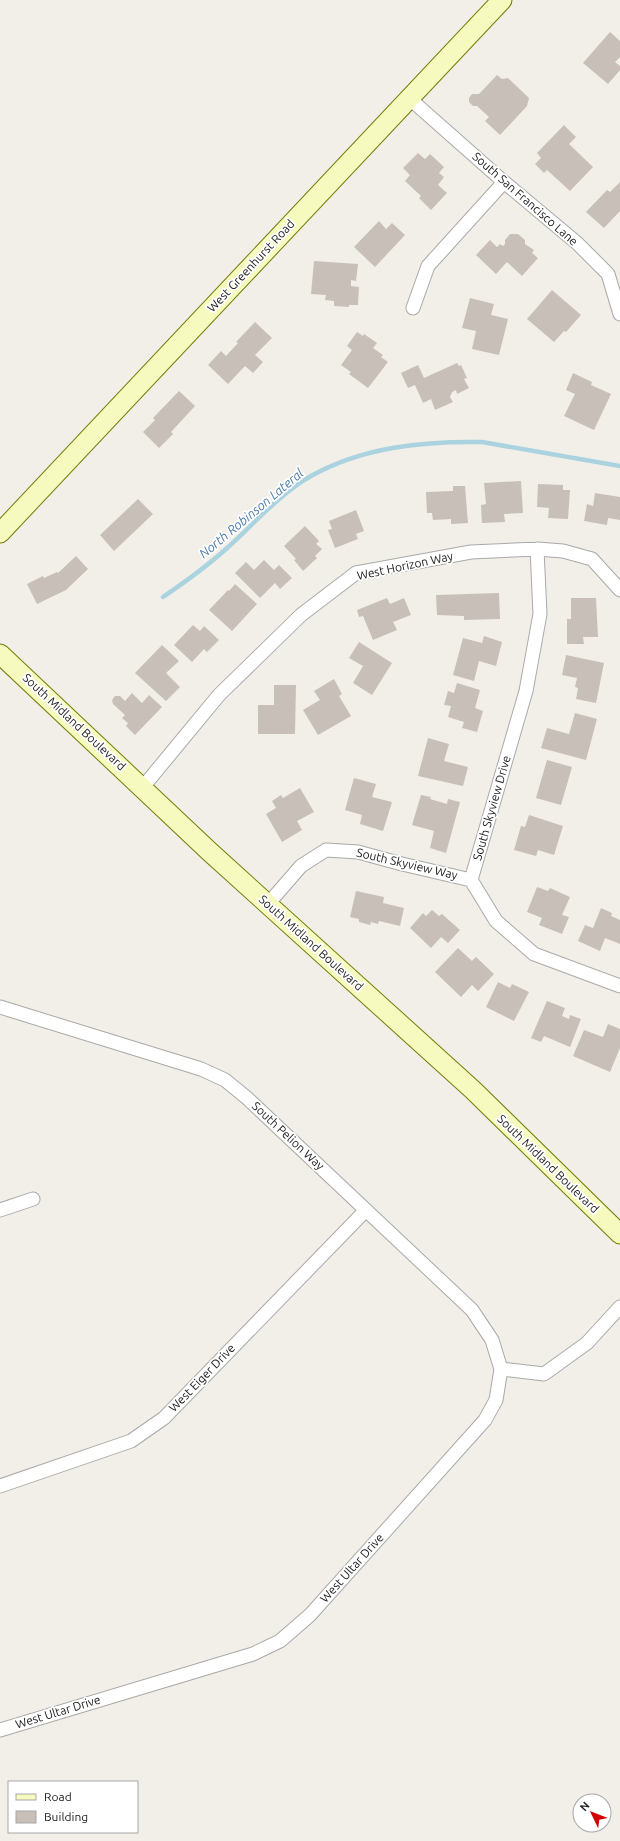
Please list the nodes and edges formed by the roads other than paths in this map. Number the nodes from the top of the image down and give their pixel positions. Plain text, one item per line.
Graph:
1 (502, 0) edge
2 (409, 98) junction
3 (504, 182) junction
4 (414, 308) dead end
5 (620, 314) edge
6 (0, 533) edge
7 (537, 549) junction
8 (620, 590) edge
9 (0, 654) edge
10 (143, 788) junction
11 (471, 880) junction
12 (268, 904) junction
13 (620, 986) edge
14 (0, 1007) edge
15 (33, 1199) dead end
16 (0, 1210) edge
17 (366, 1210) junction
18 (620, 1234) edge
19 (620, 1307) edge
20 (501, 1369) junction
21 (0, 1486) edge
22 (0, 1730) edge

1 - 2 street, West Greenhurst Road
2 - 3 street, South San Francisco Lane
2 - 6 street, West Greenhurst Road
3 - 4 street
3 - 5 street, South San Francisco Lane
7 - 8 street, West Horizon Way
7 - 10 street, West Horizon Way
7 - 11 street, South Skyview Drive
9 - 10 street, South Midland Boulevard
10 - 12 street, South Midland Boulevard
11 - 12 street, South Skyview Way
11 - 13 street
12 - 18 street, South Midland Boulevard
14 - 17 street, South Pelion Way
15 - 16 street
17 - 20 street, South Pelion Way
17 - 21 street, West Eiger Drive
19 - 20 street
20 - 22 street, West Ultar Drive

